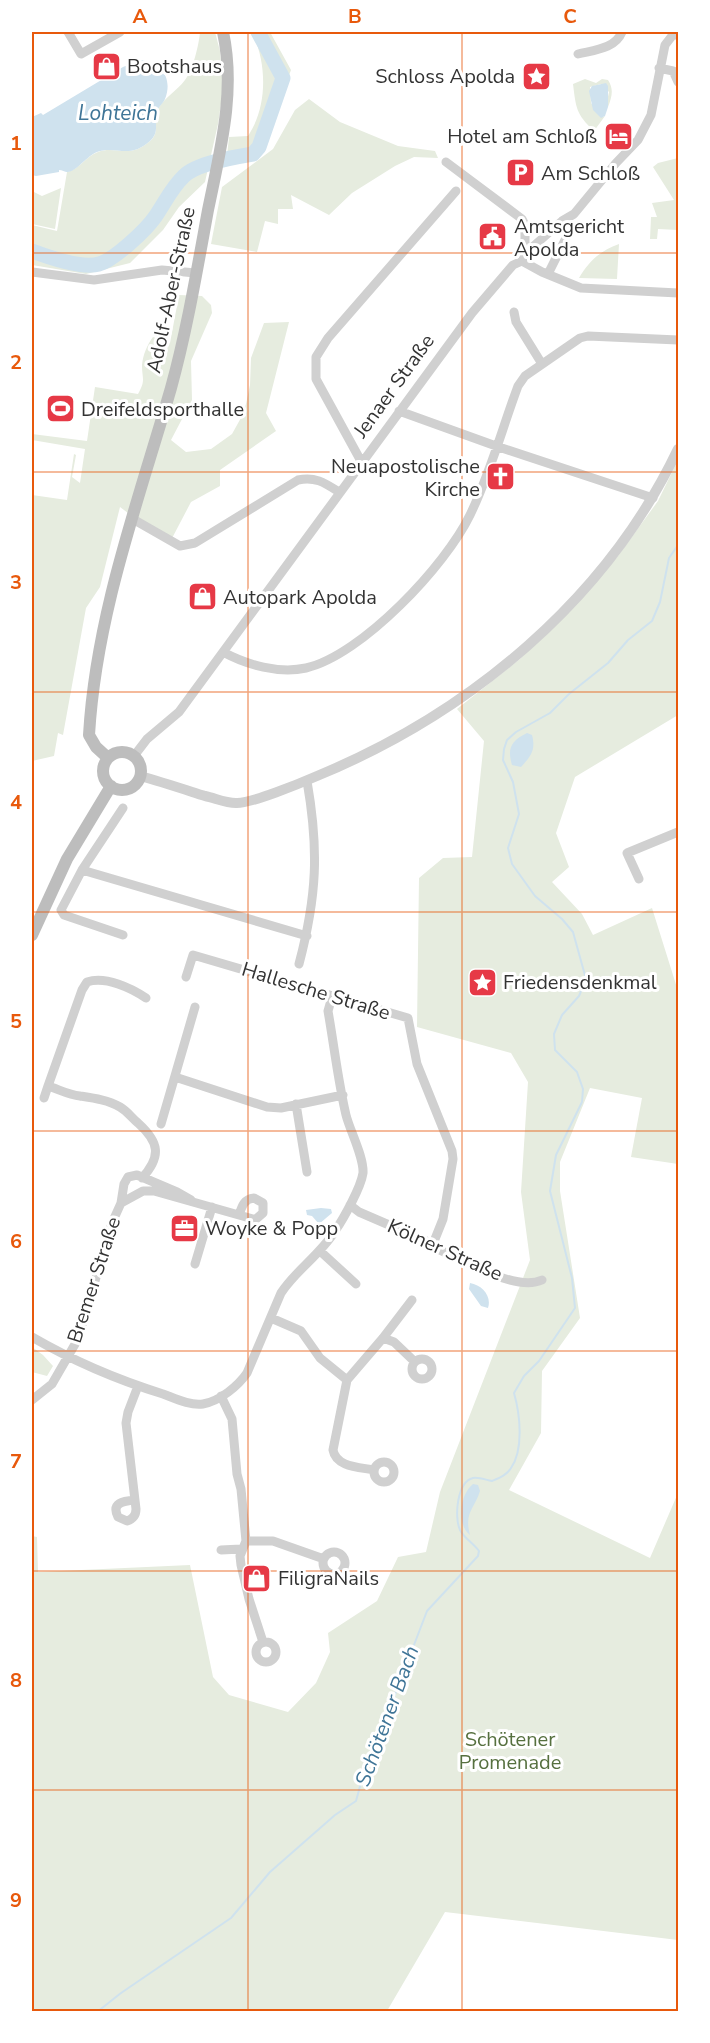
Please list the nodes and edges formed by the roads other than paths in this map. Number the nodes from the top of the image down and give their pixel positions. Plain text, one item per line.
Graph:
1 (68, 32) edge
2 (120, 32) edge
3 (223, 32) edge
4 (622, 32) edge
5 (675, 35) edge
6 (578, 54) dead end
7 (660, 68) junction
8 (678, 82) edge
9 (446, 162) dead end
10 (456, 190) dead end
11 (568, 218) junction
12 (526, 255) junction
13 (32, 272) edge
14 (196, 273) junction
15 (548, 274) junction
16 (678, 293) edge
17 (514, 312) dead end
18 (678, 340) edge
19 (542, 364) junction
20 (399, 411) junction
21 (496, 446) junction
22 (678, 449) edge
23 (362, 463) junction
24 (339, 492) junction
25 (653, 498) junction
26 (131, 518) junction
27 (223, 652) junction
28 (134, 756) junction
29 (108, 758) junction
30 (140, 776) junction
31 (307, 781) junction
32 (111, 786) junction
33 (123, 808) dead end
34 (678, 832) edge
35 (82, 870) junction
36 (639, 879) dead end
37 (32, 935) edge
38 (123, 935) dead end
39 (307, 936) junction
40 (299, 964) dead end
41 (186, 976) dead end
42 (332, 997) junction
43 (146, 998) dead end
44 (195, 1007) dead end
45 (175, 1077) junction
46 (48, 1086) junction
47 (343, 1095) junction
48 (44, 1098) dead end
49 (296, 1104) junction
50 (161, 1124) dead end
51 (307, 1172) dead end
52 (142, 1178) junction
53 (143, 1191) junction
54 (191, 1200) junction
55 (121, 1203) junction
56 (350, 1205) junction
57 (212, 1207) junction
58 (239, 1215) dead end
59 (433, 1244) junction
60 (320, 1251) junction
61 (195, 1264) dead end
62 (542, 1280) dead end
63 (356, 1284) dead end
64 (412, 1300) dead end
65 (271, 1317) junction
66 (32, 1337) edge
67 (383, 1338) junction
68 (67, 1357) junction
69 (415, 1362) dead end
70 (347, 1380) junction
71 (138, 1386) junction
72 (221, 1396) junction
73 (32, 1400) edge
74 (374, 1470) dead end
75 (135, 1500) dead end
76 (244, 1545) junction
77 (221, 1550) dead end
78 (324, 1559) dead end
79 (263, 1642) dead end

1 - 2 street
3 - 14 main road, Adolf-Aber-Straße
4 - 6 street
5 - 7 street, Jenaer Straße
7 - 8 street
7 - 11 street, Jenaer Straße
9 - 12 street
10 - 23 street
11 - 12 street, Jenaer Straße
11 - 15 street
12 - 15 street
12 - 20 street, Jenaer Straße
13 - 14 street
14 - 26 main road, Adolf-Aber-Straße
15 - 16 street
17 - 19 street
18 - 19 street
19 - 21 street
20 - 21 street
20 - 23 street, Jenaer Straße
21 - 25 street
21 - 27 street
22 - 25 street
23 - 24 street, Jenaer Straße
24 - 26 street
24 - 27 street, Jenaer Straße
25 - 31 street
26 - 29 main road, Adolf-Aber-Straße
27 - 28 street, Jenaer Straße
28 - 29 main road
28 - 30 main road
29 - 32 main road
30 - 31 street
30 - 32 main road
31 - 39 street
32 - 37 main road
33 - 35 street
34 - 36 street
35 - 38 street
35 - 39 street
39 - 40 street
41 - 42 street, Hallesche Straße
42 - 47 street
42 - 59 street, Hallesche Straße
43 - 46 street
44 - 45 street
45 - 49 street
45 - 50 street
46 - 48 street
46 - 52 street, Bremer Straße
47 - 49 street
47 - 56 street
49 - 51 street
52 - 53 street
52 - 54 street
52 - 55 street, Bremer Straße
53 - 54 street
53 - 55 street, Bremer Straße
54 - 57 street
55 - 68 street, Bremer Straße
56 - 59 street, Kölner Straße
56 - 60 street
57 - 58 street
57 - 61 street
59 - 62 street, Kölner Straße
60 - 63 street
60 - 65 street
64 - 67 street
65 - 70 street
65 - 72 street
66 - 68 street
67 - 69 street
67 - 70 street
68 - 71 street
68 - 73 street, Bremer Straße
70 - 74 street
71 - 72 street
71 - 75 street
72 - 76 street
76 - 77 street
76 - 78 street
76 - 79 street

